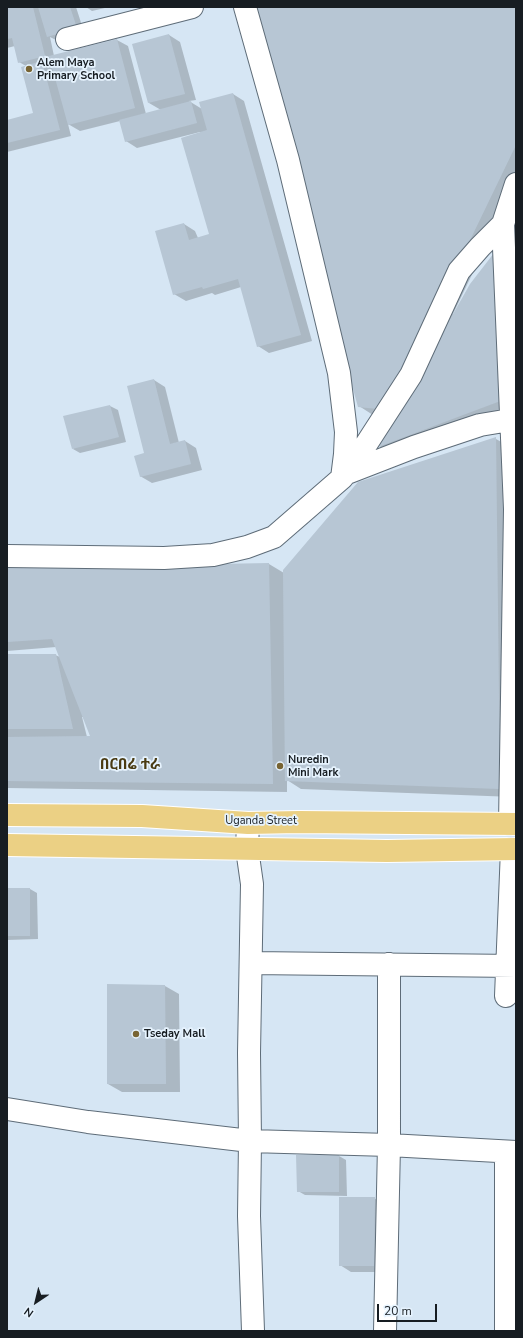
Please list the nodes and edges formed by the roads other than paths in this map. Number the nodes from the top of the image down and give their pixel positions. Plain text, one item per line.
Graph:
1 (192, 7) edge
2 (245, 7) edge
3 (67, 39) dead end
4 (516, 184) edge
5 (503, 224) junction
6 (514, 419) edge
7 (344, 475) junction
8 (7, 556) edge
9 (7, 815) edge
10 (248, 823) junction
11 (513, 824) edge
12 (7, 845) edge
13 (247, 849) junction
14 (514, 849) edge
15 (251, 963) junction
16 (389, 964) junction
17 (512, 966) edge
18 (506, 996) dead end
19 (7, 1109) edge
20 (250, 1141) junction
21 (389, 1145) junction
22 (511, 1152) edge
23 (253, 1331) edge
24 (385, 1331) edge
25 (506, 1331) edge

1 - 3 street
2 - 7 street
4 - 5 street
5 - 6 street
5 - 7 street
6 - 7 street
6 - 11 street
7 - 8 street
9 - 10 main road, Uganda Street
10 - 11 main road, Uganda Street
10 - 13 street
12 - 13 main road
13 - 14 main road
13 - 15 street
14 - 17 street
15 - 16 street
15 - 20 street
16 - 17 street
16 - 21 street
17 - 18 street
19 - 20 street
20 - 21 street
20 - 23 street
21 - 22 street
21 - 24 street
22 - 25 street

